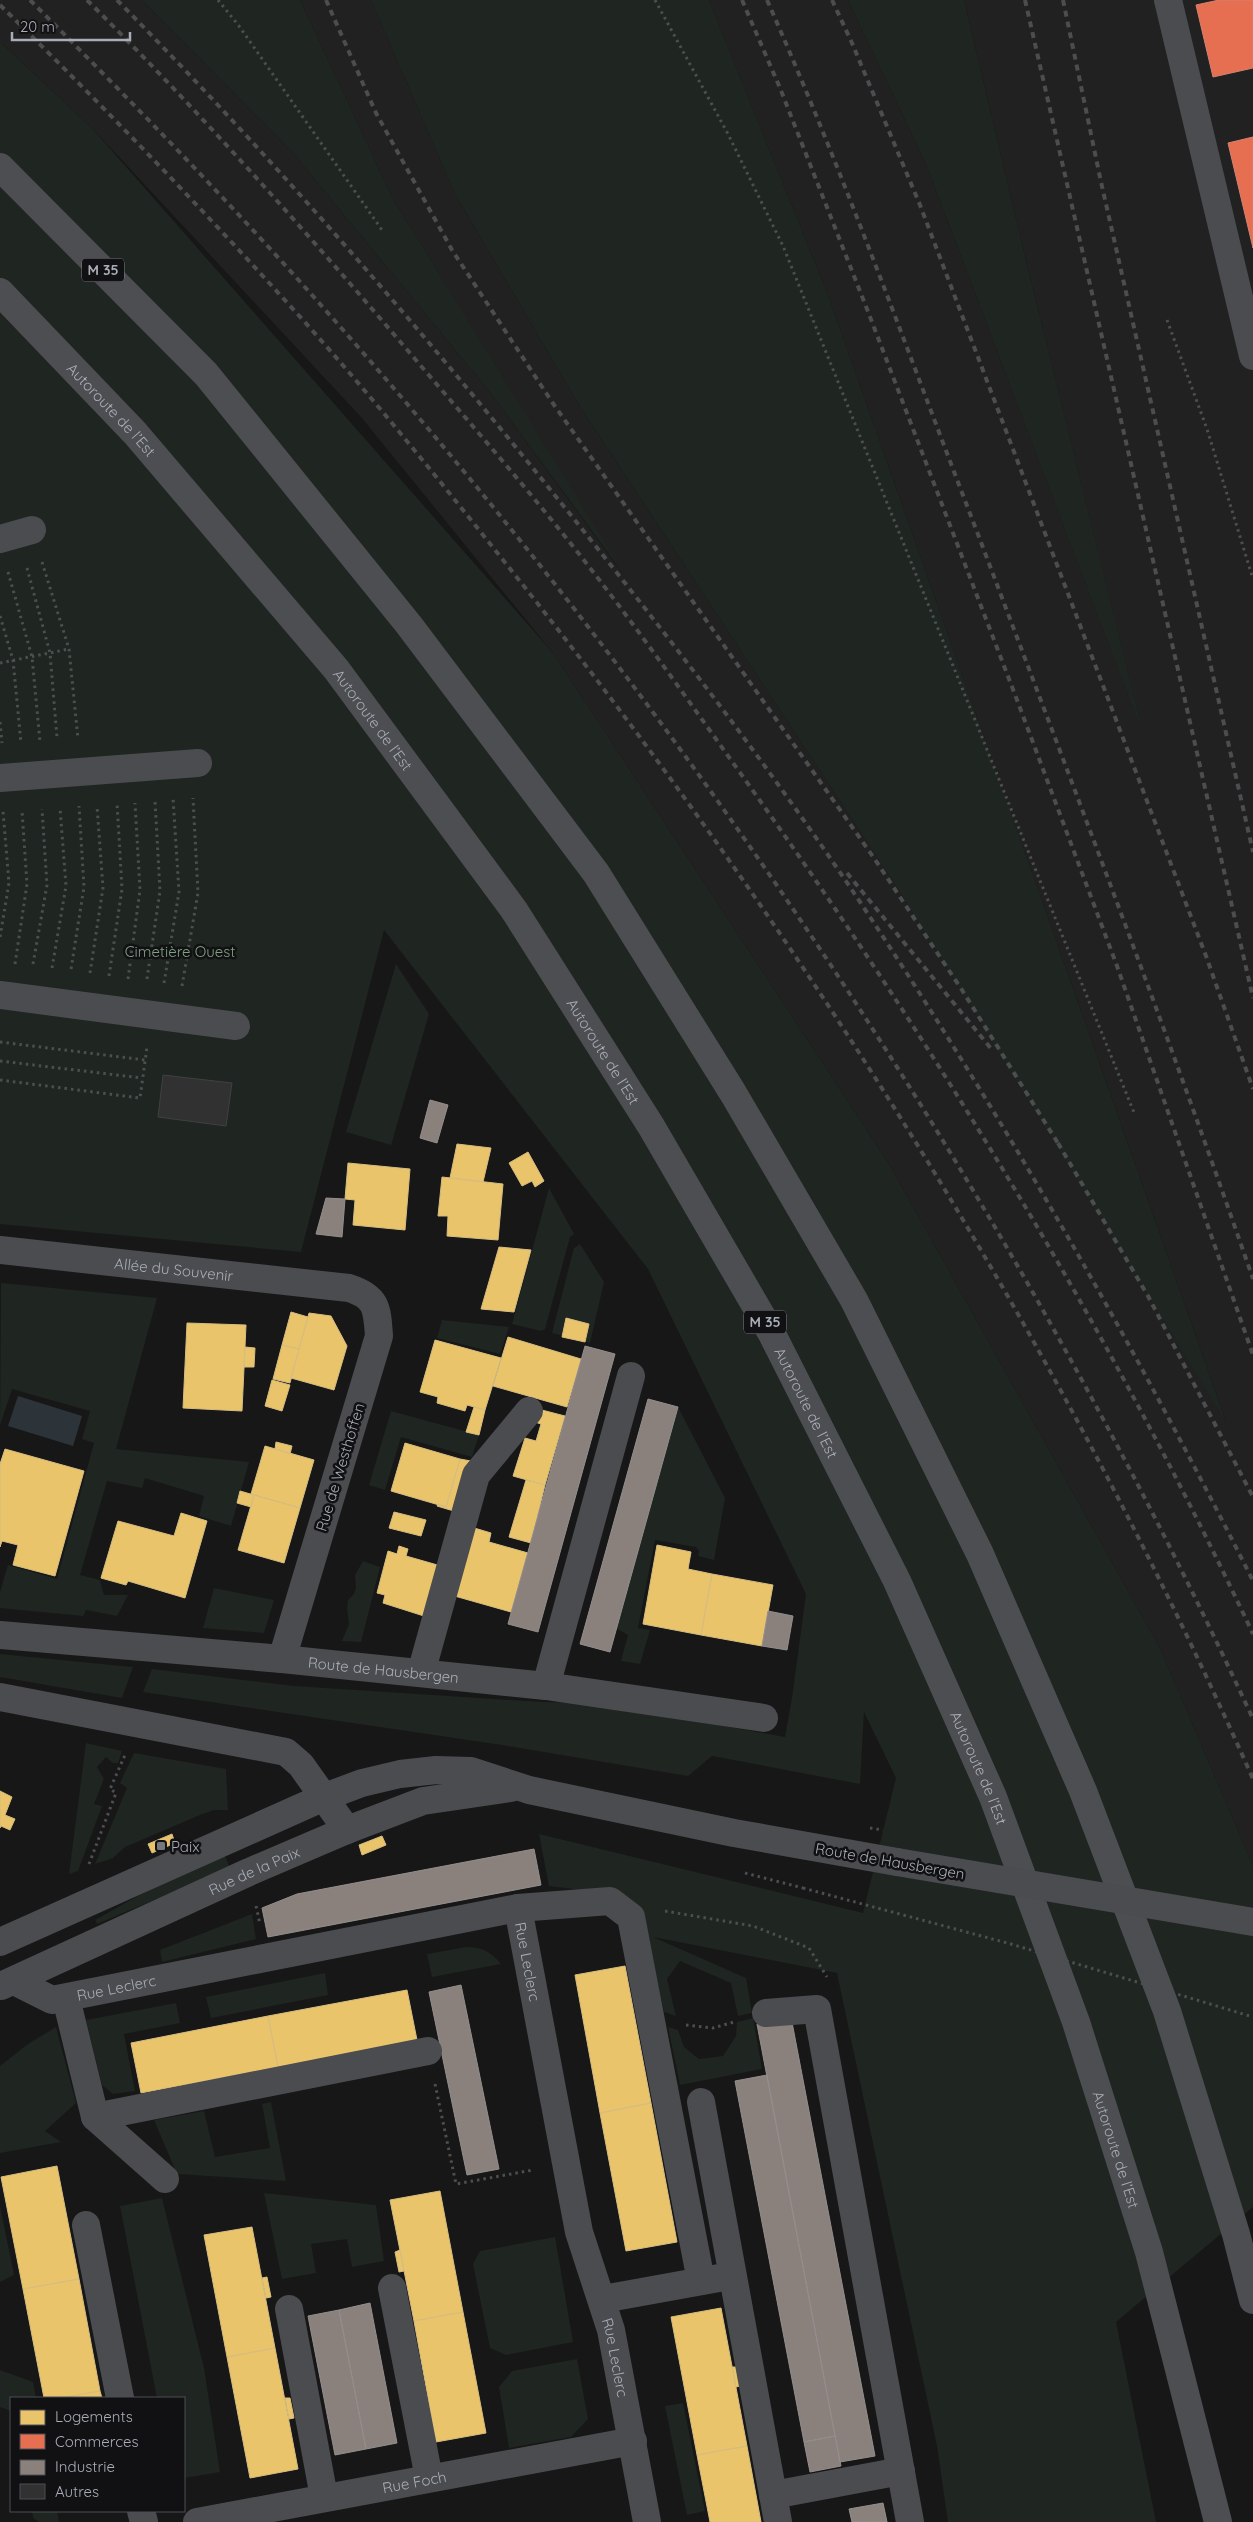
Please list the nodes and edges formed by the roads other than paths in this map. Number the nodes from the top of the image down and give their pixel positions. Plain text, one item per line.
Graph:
1 (1168, 0) edge
2 (0, 167) edge
3 (0, 292) edge
4 (1253, 356) edge
5 (90, 1009) edge
6 (236, 1026) dead end
7 (0, 1250) edge
8 (349, 1288) joint
9 (631, 1376) dead end
10 (529, 1411) dead end
11 (0, 1635) edge
12 (282, 1659) junction
13 (421, 1673) junction
14 (546, 1686) junction
15 (0, 1697) edge
16 (764, 1718) dead end
17 (523, 1789) junction
18 (322, 1798) junction
19 (347, 1830) junction
20 (518, 1908) junction
21 (1253, 1922) edge
22 (0, 1942) edge
23 (7, 1984) edge
24 (66, 1998) junction
25 (766, 2014) road end
26 (428, 2051) road end
27 (701, 2102) dead end
28 (95, 2117) junction
29 (165, 2179) dead end
30 (86, 2225) dead end
31 (732, 2275) junction
32 (701, 2281) junction
33 (392, 2288) dead end
34 (602, 2299) junction
35 (1253, 2300) edge
36 (289, 2309) dead end
37 (120, 2397) edge
38 (633, 2441) junction
39 (901, 2471) junction
40 (428, 2478) junction
41 (773, 2495) junction
42 (324, 2497) junction
43 (197, 2522) edge
44 (647, 2522) edge
45 (778, 2522) edge
46 (910, 2522) edge
47 (1218, 2522) edge

1 - 4 street
2 - 35 highway, M 35
3 - 47 highway, Autoroute de l’Est / M 35
5 - 6 street
7 - 8 street, Allée du Souvenir
8 - 12 street, Rue de Westhoffen
9 - 14 street
10 - 13 street
11 - 12 street, Route de Hausbergen
12 - 13 street, Route de Hausbergen
13 - 14 street, Route de Hausbergen
14 - 16 street, Route de Hausbergen
15 - 18 street
17 - 18 street
17 - 19 street, Rue de la Paix
17 - 21 street, Route de Hausbergen, bridge
18 - 19 street
18 - 22 street
19 - 23 street, Rue de la Paix
20 - 24 street, Rue Leclerc
20 - 32 street
20 - 34 street, Rue Leclerc
23 - 24 street, Rue Leclerc
24 - 28 street
25 - 39 street
26 - 28 street
27 - 31 street
28 - 29 street
30 - 37 street
31 - 32 street
31 - 41 street
32 - 34 street
33 - 40 street
34 - 38 street, Rue Leclerc
36 - 42 street
38 - 40 street, Rue Foch
38 - 44 street, Rue Leclerc
39 - 41 street
39 - 46 street
40 - 42 street, Rue Foch
41 - 45 street
42 - 43 street, Rue Foch

